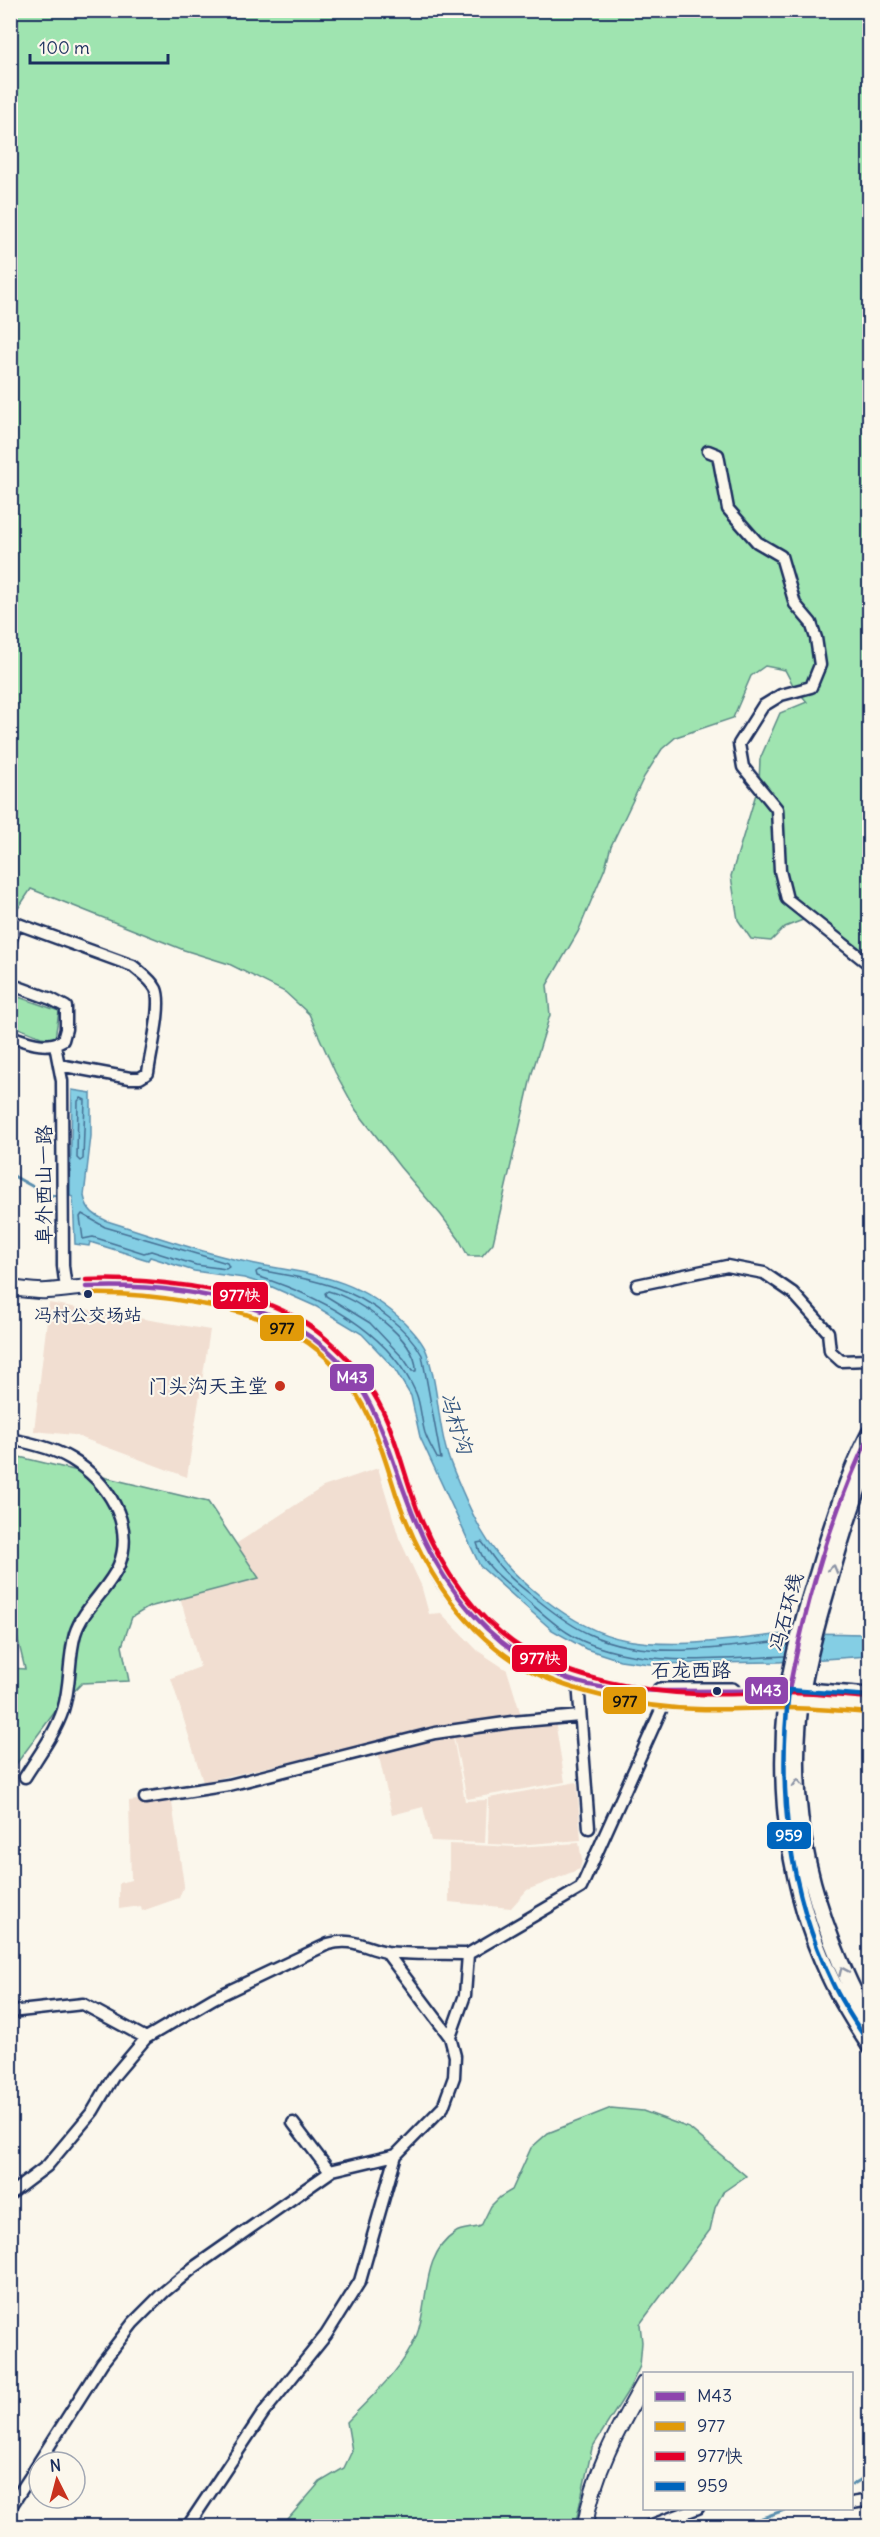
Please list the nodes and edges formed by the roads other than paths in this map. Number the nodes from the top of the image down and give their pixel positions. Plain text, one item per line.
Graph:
1 (708, 451) dead end
2 (14, 922) edge
3 (10, 942) edge
4 (870, 965) edge
5 (10, 984) edge
6 (10, 1036) edge
7 (55, 1045) junction
8 (59, 1065) junction
9 (637, 1285) dead end
10 (10, 1288) edge
11 (66, 1288) junction
12 (870, 1357) edge
13 (870, 1433) edge
14 (10, 1439) edge
15 (870, 1460) edge
16 (809, 1625) junction
17 (578, 1682) junction
18 (621, 1691) junction
19 (795, 1695) junction
20 (870, 1696) edge
21 (666, 1699) junction
22 (870, 1706) edge
23 (580, 1716) junction
24 (25, 1778) dead end
25 (145, 1798) dead end
26 (590, 1828) dead end
27 (386, 1952) junction
28 (468, 1954) junction
29 (10, 2012) edge
30 (870, 2024) edge
31 (450, 2037) junction
32 (146, 2038) junction
33 (870, 2046) edge
34 (292, 2123) dead end
35 (396, 2156) junction
36 (330, 2172) junction
37 (10, 2194) edge
38 (643, 2386) edge
39 (47, 2450) edge
40 (27, 2481) edge
41 (870, 2500) edge
42 (853, 2503) edge
43 (10, 2508) edge
44 (693, 2510) edge
45 (188, 2526) edge
46 (585, 2526) edge
47 (649, 2526) edge

1 - 4 street
2 - 3 street
2 - 8 street
5 - 7 street
6 - 7 street
7 - 8 street, 阜外西山一路
8 - 11 street, 阜外西山一路
9 - 12 street
10 - 11 street, 石龙西路
11 - 17 street, 石龙西路
13 - 16 main road, 冯石环线
14 - 24 street
16 -> 15 main road, 冯石环线
16 - 19 main road, 冯石环线
17 - 18 street, 石龙西路
17 - 23 street
18 - 19 main road, 石龙西路
18 - 21 main road, 石龙西路
19 - 20 main road, 石龙西路
19 - 21 main road, 石龙西路
19 - 22 main road, 石龙西路
30 -> 19 main road, 冯石环线
19 - 33 main road, 冯石环线
21 - 28 street
23 - 25 street
23 - 26 street
27 - 28 street
27 - 31 street
27 - 32 street
28 - 31 street
29 - 32 street
31 - 35 street
32 - 37 street
34 - 36 street
35 - 36 street
35 - 45 street
36 - 39 street
38 - 46 street
40 - 43 street
41 - 42 street
44 - 47 street

